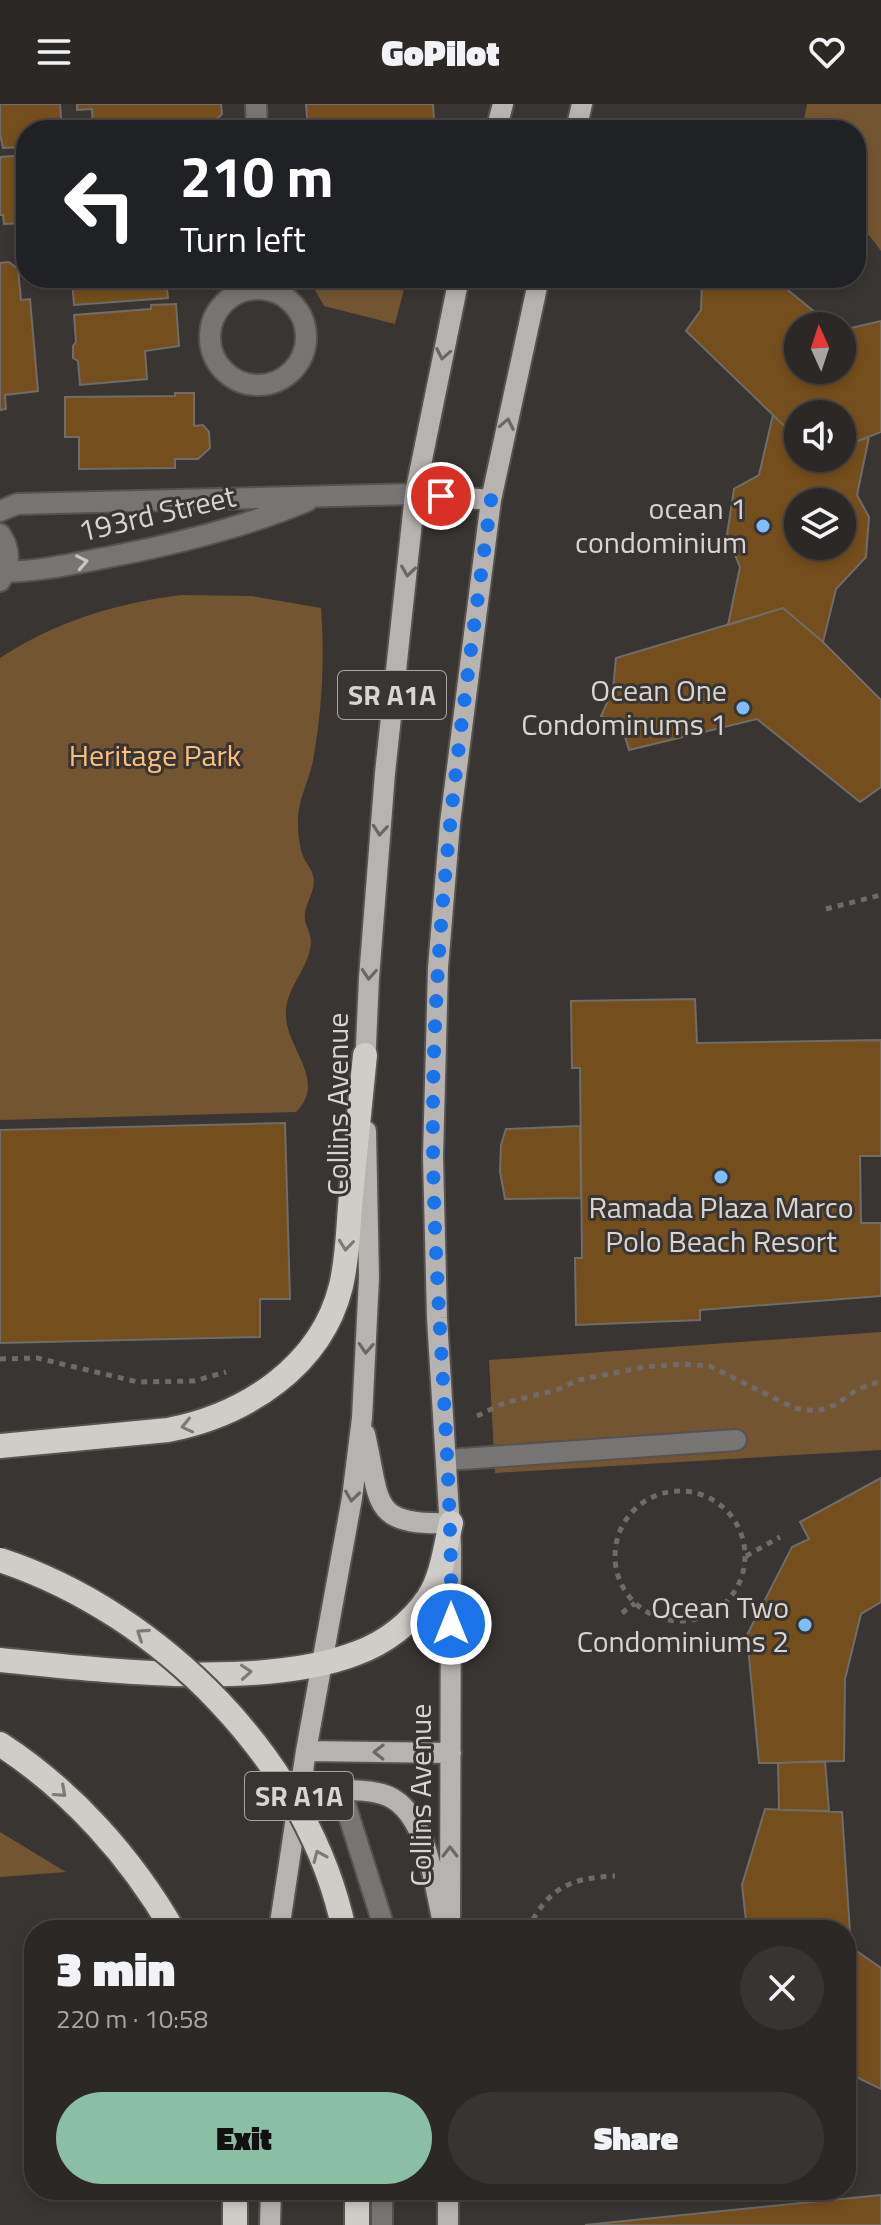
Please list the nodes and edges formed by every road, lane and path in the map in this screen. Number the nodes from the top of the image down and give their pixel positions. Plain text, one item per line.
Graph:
1 (250, 288) edge
2 (272, 288) edge
3 (457, 288) edge
4 (537, 288) edge
5 (415, 494) junction
6 (319, 496) junction
7 (491, 500) junction
8 (0, 511) edge
9 (0, 534) edge
10 (2, 577) edge
11 (881, 895) edge
12 (826, 909) dead end
13 (365, 1055) junction
14 (0, 1359) edge
15 (226, 1372) dead end
16 (881, 1381) edge
17 (477, 1416) dead end
18 (362, 1418) junction
19 (736, 1440) dead end
20 (0, 1446) edge
21 (447, 1460) junction
22 (451, 1523) junction
23 (780, 1537) dead end
24 (746, 1556) junction
25 (0, 1560) edge
26 (635, 1603) junction
27 (622, 1613) dead end
28 (0, 1660) edge
29 (323, 1662) junction
30 (0, 1744) edge
31 (306, 1751) junction
32 (451, 1753) junction
33 (341, 1791) junction
34 (300, 1792) junction
35 (615, 1876) dead end
36 (167, 1920) edge
37 (281, 1920) edge
38 (341, 1920) edge
39 (382, 1920) edge
40 (444, 1920) edge
41 (447, 1920) edge
42 (532, 1920) edge
43 (235, 2200) edge
44 (271, 2200) edge
45 (357, 2200) edge
46 (382, 2200) edge
47 (448, 2200) edge
48 (235, 2225) edge
49 (270, 2225) edge
50 (357, 2225) edge
51 (382, 2225) edge
52 (448, 2225) edge

1 - 2 street
3 -> 5 main road, Collins Avenue / SR A1A
7 -> 4 main road, Collins Avenue / SR A1A
5 - 6 street, 193rd Street
5 - 7 main road
5 -> 13 main road, Collins Avenue / SR A1A
6 - 8 street, 193rd Street
10 -> 6 street, 193rd Street
7 - 21 main road, Collins Avenue / SR A1A
9 - 10 street, 193rd Street
11 - 12 path
13 -> 18 main road, Collins Avenue / SR A1A
13 -> 20 highway
14 - 15 path
16 - 17 path
18 - 22 main road
18 -> 29 main road, Collins Avenue / SR A1A
19 - 21 street
21 - 22 main road, Collins Avenue / SR A1A
22 - 29 highway
22 - 32 main road, Collins Avenue / SR A1A
23 - 24 path
24 - 26 path
24 - 26 path
38 -> 25 highway, bridge
26 - 27 path
28 -> 29 highway
29 - 31 main road, Collins Avenue / SR A1A
30 -> 36 highway
32 -> 31 main road
31 - 34 main road, Collins Avenue / SR A1A
41 -> 32 main road, Collins Avenue / SR A1A
33 - 34 main road
33 - 39 street
33 - 40 main road
34 - 37 main road, Collins Avenue / SR A1A
35 - 42 path
43 - 48 highway
44 - 49 main road
45 - 50 highway
46 - 51 street
47 - 52 main road

